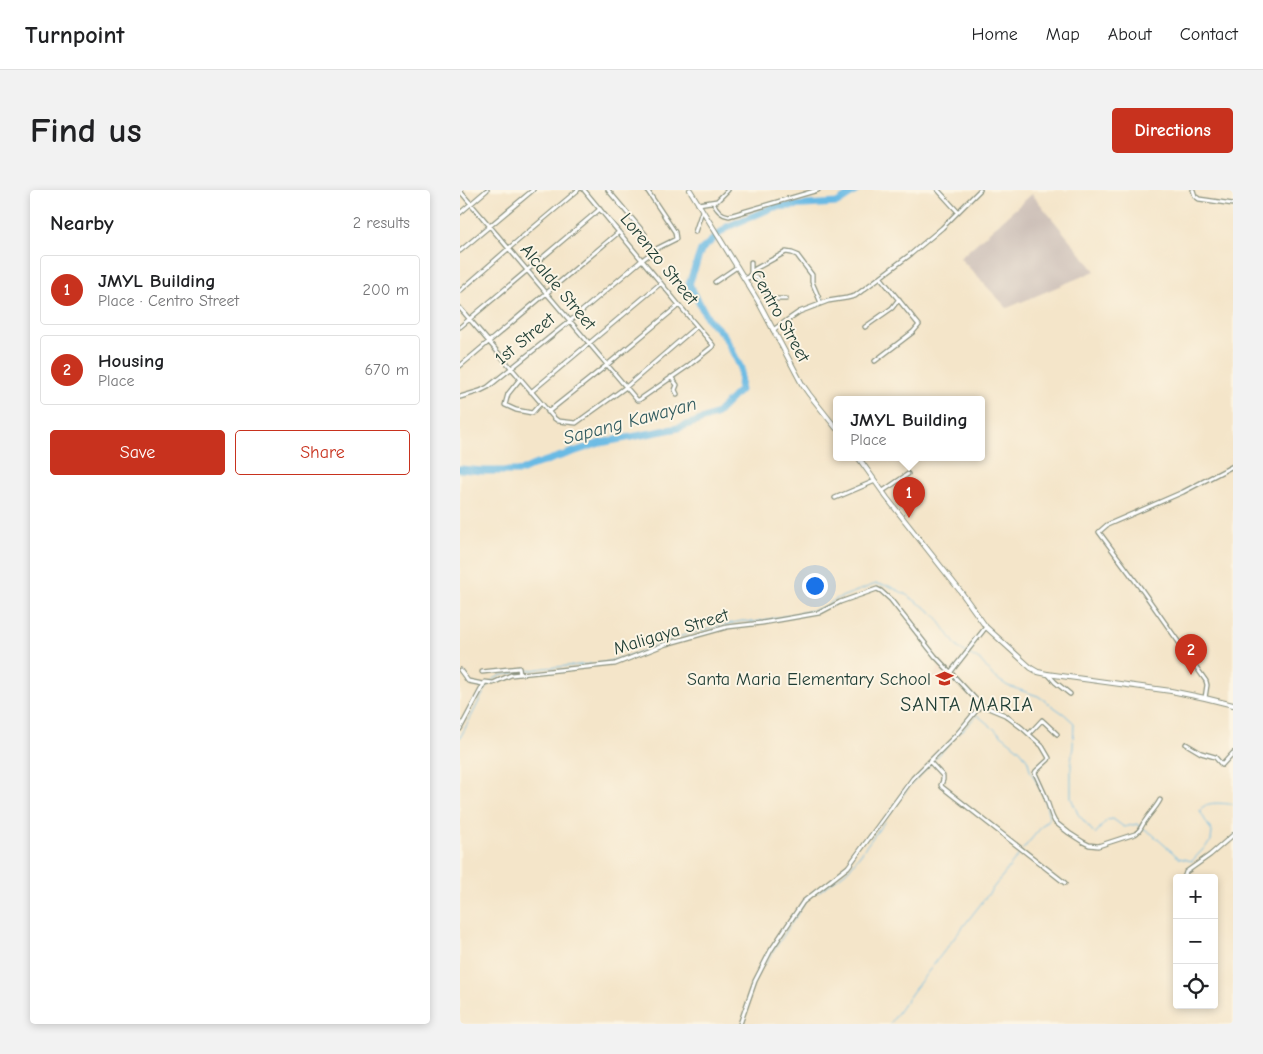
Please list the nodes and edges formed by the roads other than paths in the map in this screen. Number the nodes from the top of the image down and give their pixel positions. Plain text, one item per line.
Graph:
1 (487, 190) edge
2 (533, 190) edge
3 (578, 190) edge
4 (584, 190) edge
5 (608, 190) edge
6 (648, 190) edge
7 (690, 190) edge
8 (728, 190) edge
9 (818, 190) edge
10 (980, 190) edge
11 (1194, 190) edge
12 (460, 191) edge
13 (940, 191) edge
14 (713, 202) junction
15 (471, 204) junction
16 (698, 204) junction
17 (1233, 204) edge
18 (600, 209) junction
19 (703, 212) junction
20 (958, 212) junction
21 (460, 213) edge
22 (489, 226) junction
23 (619, 232) junction
24 (695, 232) dead end
25 (645, 234) dead end
26 (508, 249) junction
27 (460, 251) edge
28 (642, 260) junction
29 (751, 262) dead end
30 (737, 267) junction
31 (527, 271) junction
32 (751, 273) junction
33 (746, 278) junction
34 (881, 278) junction
35 (715, 282) dead end
36 (660, 283) junction
37 (460, 291) edge
38 (546, 293) junction
39 (786, 299) dead end
40 (899, 299) junction
41 (821, 304) junction
42 (679, 306) junction
43 (460, 308) edge
44 (470, 319) junction
45 (570, 321) junction
46 (696, 326) junction
47 (460, 327) edge
48 (866, 327) dead end
49 (773, 330) junction
50 (489, 341) junction
51 (588, 343) junction
52 (875, 361) dead end
53 (607, 365) junction
54 (460, 366) edge
55 (511, 368) junction
56 (671, 377) junction
57 (520, 379) junction
58 (626, 387) junction
59 (531, 392) junction
60 (677, 394) dead end
61 (460, 397) edge
62 (540, 404) junction
63 (548, 412) junction
64 (833, 424) edge
65 (861, 461) edge
66 (1233, 466) edge
67 (908, 474) dead end
68 (875, 481) junction
69 (883, 491) junction
70 (835, 498) dead end
71 (986, 627) junction
72 (460, 670) edge
73 (482, 672) dead end
74 (520, 672) junction
75 (950, 673) junction
76 (1047, 674) junction
77 (483, 684) junction
78 (1070, 694) dead end
79 (1205, 698) junction
80 (981, 705) junction
81 (1233, 705) edge
82 (460, 729) edge
83 (1029, 734) junction
84 (1057, 734) dead end
85 (1186, 744) dead end
86 (1233, 753) edge
87 (930, 762) junction
88 (1160, 800) dead end
89 (1233, 835) edge
90 (1185, 874) edge
91 (1065, 883) dead end
92 (740, 1024) edge

1 - 15 street
2 - 22 street
3 - 26 street
4 - 18 street, Lorenzo Street
5 - 25 street
6 - 28 street, 1st Street
7 - 16 street, Centro Street
8 - 14 street
9 - 14 street
10 - 20 street
11 - 17 street
12 - 15 street, Alcalde Street
13 - 20 street
14 - 16 street
15 - 21 street
15 - 22 street, Alcalde Street
16 - 19 street, Centro Street
18 - 23 street, Lorenzo Street
18 - 31 street
19 - 24 street
19 - 30 street, Centro Street
20 - 34 street
22 - 26 street, Alcalde Street
22 - 27 street
23 - 28 street, Lorenzo Street
23 - 38 street
26 - 31 street, Alcalde Street
26 - 37 street
28 - 36 street, Lorenzo Street
28 - 45 street, 1st Street
29 - 32 street
30 - 33 street, Centro Street
30 - 35 street
31 - 38 street, Alcalde Street
31 - 44 street
32 - 33 street
32 - 41 street
33 - 39 street
33 - 49 street, Centro Street
34 - 40 street
34 - 41 street
36 - 42 street, Lorenzo Street
36 - 51 street
38 - 45 street, Alcalde Street
38 - 50 street
40 - 48 street
40 - 52 street
41 - 49 street
42 - 46 street, Lorenzo Street
42 - 53 street
43 - 44 street
44 - 47 street
44 - 50 street
45 - 51 street, Alcalde Street
45 - 55 street, 1st Street
46 - 56 street, Lorenzo Street
46 - 58 street
49 - 64 street, Centro Street
50 - 54 street
50 - 55 street
51 - 53 street, Alcalde Street
51 - 59 street
53 - 58 street, Alcalde Street
53 - 63 street
55 - 57 street
55 - 61 street, 1st Street
56 - 58 street, Alcalde Street
56 - 60 street
57 - 59 street
57 - 62 street
58 - 63 street
59 - 62 street
62 - 63 street
65 - 68 street
66 - 79 street
67 - 69 street
68 - 69 street
68 - 70 street
69 - 71 street
71 - 75 street
71 - 76 street
72 - 77 street
73 - 74 street
74 - 75 street, Maligaya Street
74 - 77 street, Maligaya Street
75 - 80 street, Maligaya Street
76 - 78 street
76 - 79 street
77 - 82 street
79 - 81 street
80 - 83 street
80 - 87 street
83 - 84 street
83 - 88 street
85 - 86 street
87 - 91 street
87 - 92 street
89 - 90 street

